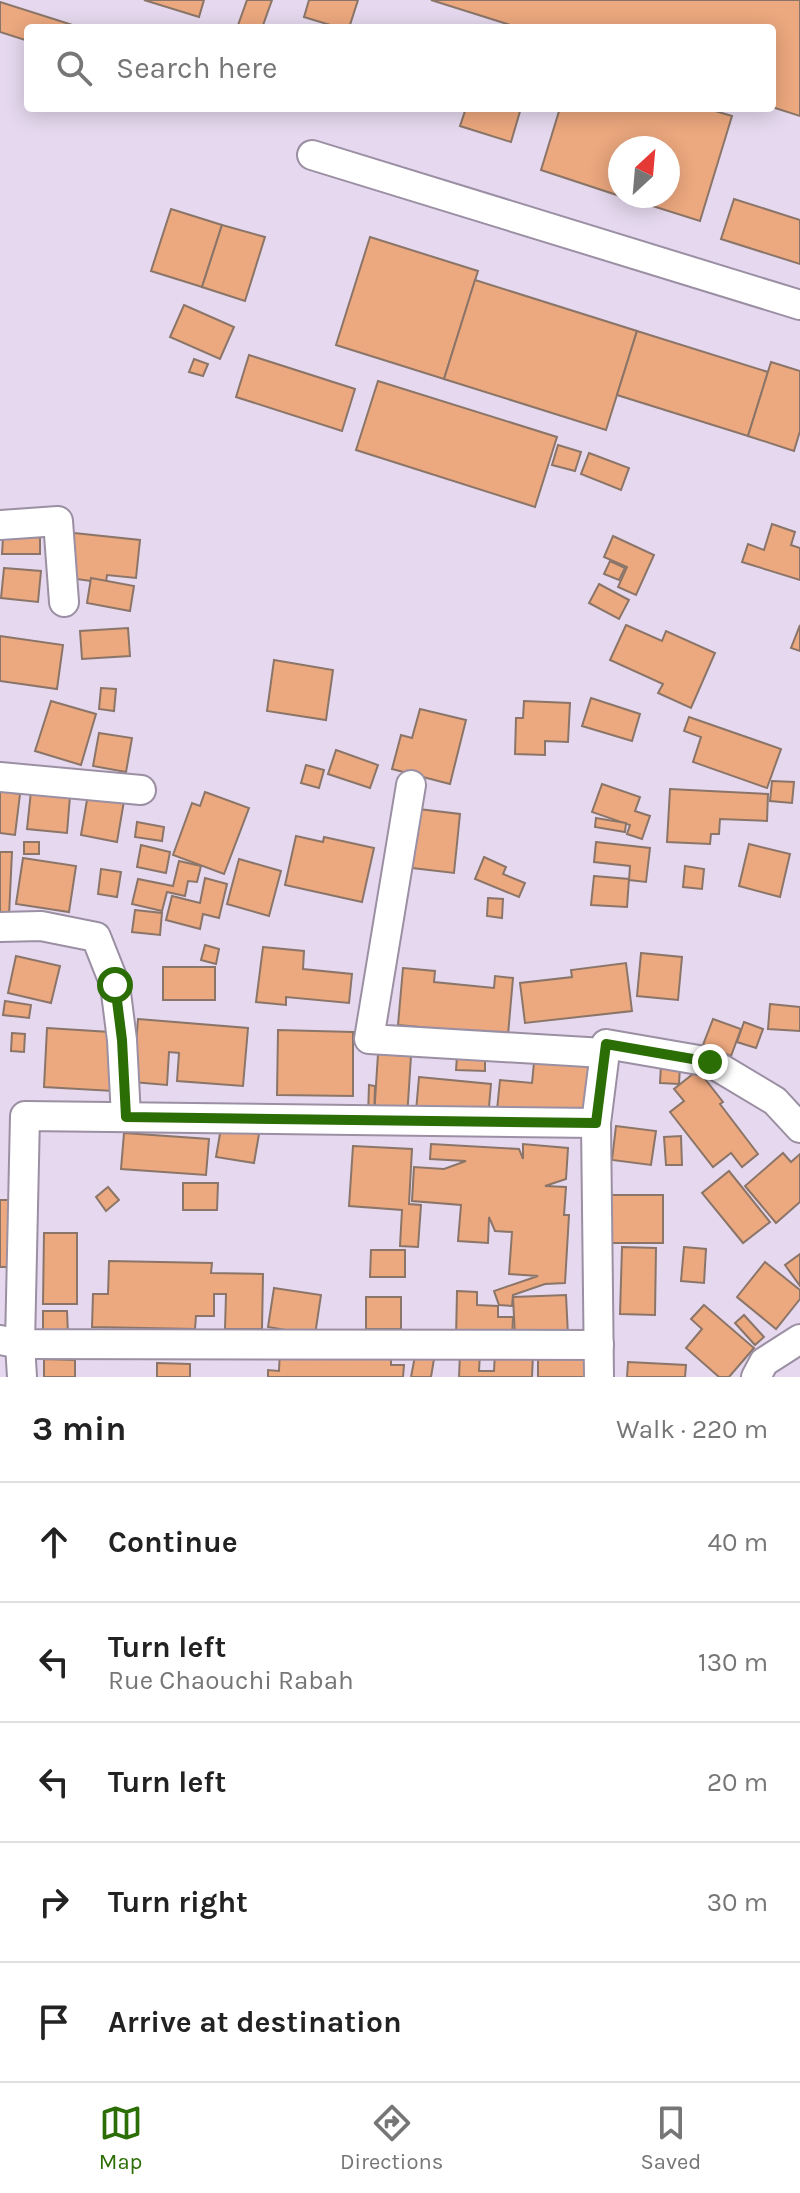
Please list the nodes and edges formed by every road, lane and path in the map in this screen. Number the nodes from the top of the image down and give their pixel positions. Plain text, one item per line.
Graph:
1 (312, 155) dead end
2 (800, 305) edge
3 (0, 525) edge
4 (64, 602) dead end
5 (0, 777) edge
6 (411, 785) dead end
7 (141, 790) dead end
8 (0, 927) edge
9 (604, 1053) junction
10 (126, 1117) junction
11 (596, 1123) junction
12 (800, 1128) edge
13 (800, 1339) edge
14 (7, 1343) edge
15 (599, 1345) junction
16 (22, 1377) edge
17 (599, 1377) edge
18 (756, 1377) edge

1 - 2 street
3 - 4 street
5 - 7 street
6 - 9 street
8 - 10 street
9 - 11 street
9 - 12 street
10 - 11 street
10 - 14 street
11 - 15 street
13 - 18 street
14 - 15 street
14 - 16 street
15 - 17 street

